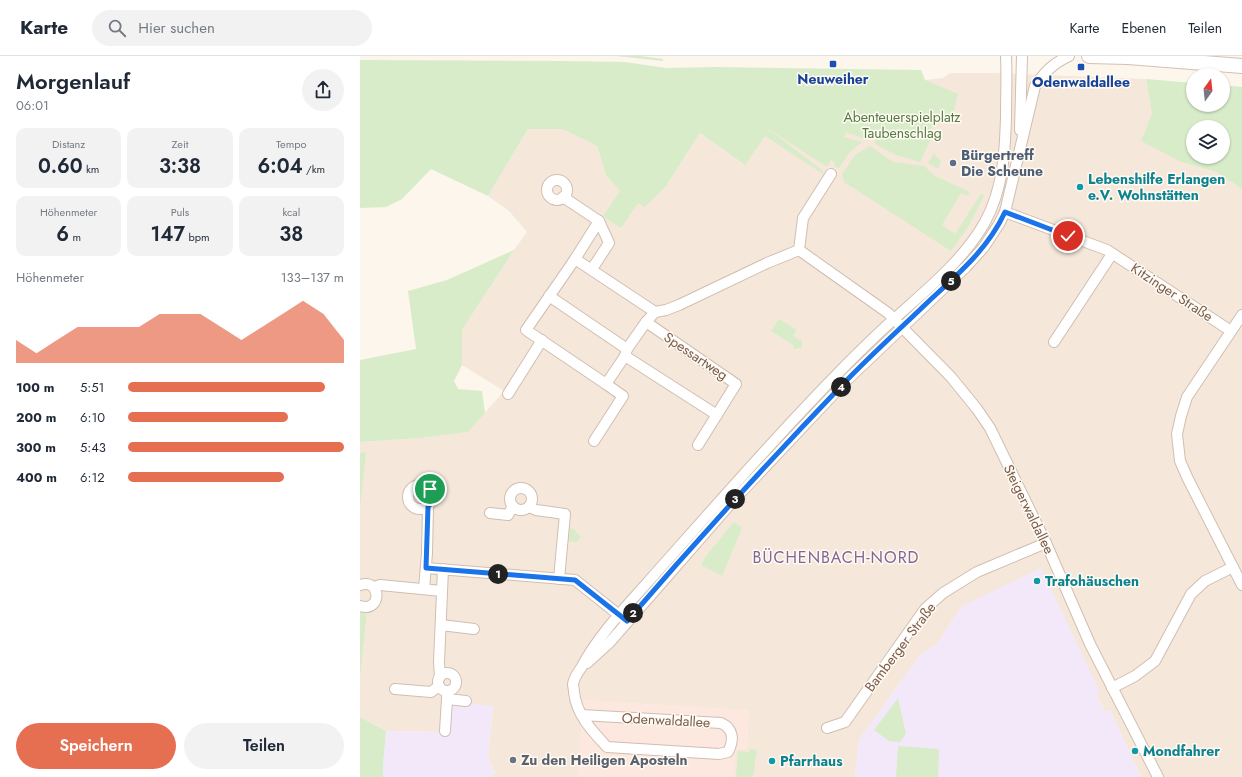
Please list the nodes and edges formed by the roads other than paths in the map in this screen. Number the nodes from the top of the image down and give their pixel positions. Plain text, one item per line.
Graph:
1 (1006, 56) edge
2 (1022, 56) edge
3 (1069, 56) edge
4 (1089, 56) edge
5 (1242, 66) edge
6 (1019, 152) junction
7 (830, 174) dead end
8 (563, 197) dead end
9 (1005, 212) junction
10 (598, 221) junction
11 (799, 250) junction
12 (1112, 254) junction
13 (575, 258) junction
14 (592, 269) junction
15 (549, 296) junction
16 (655, 312) junction
17 (1242, 315) edge
18 (894, 319) junction
19 (646, 322) junction
20 (902, 327) junction
21 (1232, 331) junction
22 (542, 340) junction
23 (1054, 342) dead end
24 (626, 352) junction
25 (606, 384) junction
26 (508, 394) dead end
27 (717, 415) junction
28 (594, 441) dead end
29 (698, 445) dead end
30 (513, 506) junction
31 (428, 507) dead end
32 (529, 507) junction
33 (490, 514) dead end
34 (1046, 543) junction
35 (1233, 567) junction
36 (426, 568) junction
37 (443, 569) junction
38 (559, 578) junction
39 (360, 585) edge
40 (1242, 585) edge
41 (374, 587) junction
42 (424, 589) junction
43 (442, 591) junction
44 (360, 606) edge
45 (622, 618) junction
46 (441, 625) junction
47 (474, 629) dead end
48 (443, 688) junction
49 (1112, 688) junction
50 (395, 689) dead end
51 (466, 701) dead end
52 (582, 715) junction
53 (827, 728) dead end
54 (444, 731) dead end
55 (1158, 777) edge

1 - 18 street, Odenwaldallee
2 - 6 street, Odenwaldallee
3 - 6 street, Odenwaldallee
4 - 5 main road
6 - 9 street, Odenwaldallee
7 - 11 street
8 - 10 street
9 - 12 street, Kitzinger Straße
9 - 20 street, Odenwaldallee
10 - 13 street
10 - 14 street
11 - 16 street
11 - 18 street
12 - 21 street, Kitzinger Straße
12 - 23 street
13 - 14 street
13 - 15 street
14 - 16 street
15 - 22 street
15 - 24 street
16 - 19 street
17 - 21 street
18 - 20 street
18 - 45 street, Odenwaldallee
19 - 24 street
19 - 27 street, Spessartweg
20 - 34 street, Steigerwaldallee
20 - 45 street, Odenwaldallee
21 - 35 street
22 - 25 street
22 - 26 street
24 - 25 street
24 - 27 street
25 - 28 street
27 - 29 street, Spessartweg
30 - 32 street
30 - 32 street
30 - 33 street
31 - 36 street
32 - 38 street
34 - 49 street, Steigerwaldallee
34 - 53 street, Bamberger Straße
35 - 40 street
35 - 49 street
36 - 37 street
36 - 42 street
37 - 38 street
37 - 43 street
38 - 45 street
39 - 41 street
41 - 42 street
41 - 44 street
42 - 43 street
43 - 46 street
45 - 52 street, Odenwaldallee
46 - 47 street
46 - 48 street
48 - 50 street
48 - 51 street
48 - 54 street
49 - 55 street, Steigerwaldallee
52 - 52 street, Odenwaldallee

